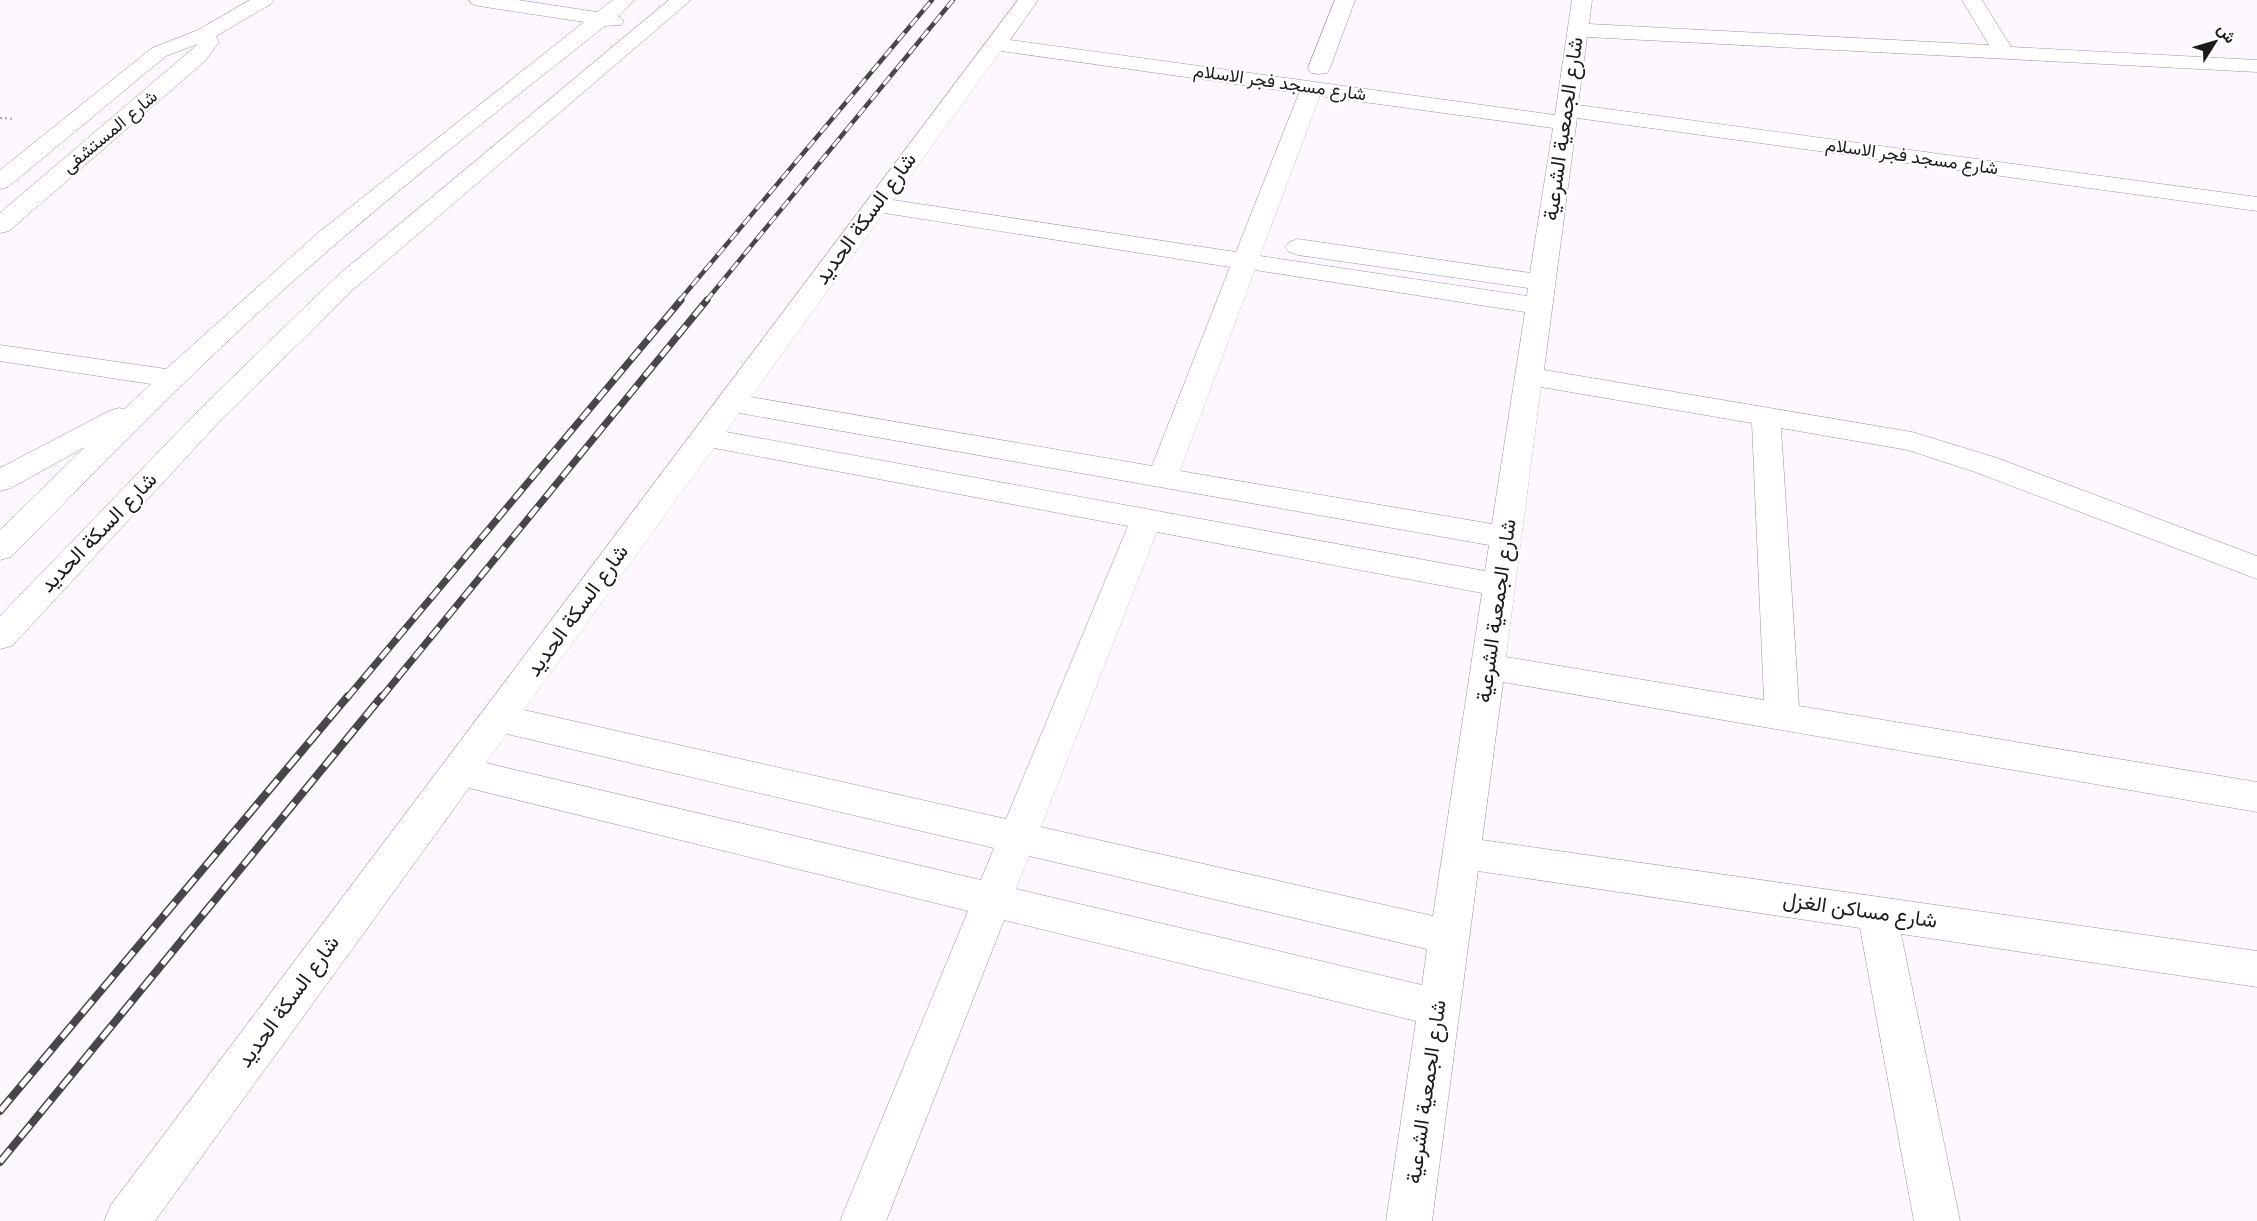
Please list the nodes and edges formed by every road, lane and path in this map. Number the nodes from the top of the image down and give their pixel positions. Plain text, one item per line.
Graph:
1 (264, 0) edge
2 (479, 0) edge
3 (625, 0) edge
4 (681, 0) edge
5 (1028, 0) edge
6 (1346, 0) edge
7 (1972, 0) edge
8 (1580, 15) edge
9 (602, 19) junction
10 (650, 26) junction
11 (205, 34) junction
12 (1002, 35) junction
13 (1163, 47) dead end
14 (2004, 53) junction
15 (2257, 66) edge
16 (1313, 74) junction
17 (1272, 82) junction
18 (1561, 108) junction
19 (0, 182) edge
20 (883, 196) junction
21 (2257, 204) edge
22 (0, 226) edge
23 (1249, 251) junction
24 (1541, 294) junction
25 (0, 353) edge
26 (1529, 376) junction
27 (164, 388) junction
28 (731, 403) junction
29 (1766, 417) junction
30 (705, 437) junction
31 (1115, 469) junction
32 (1173, 479) junction
33 (0, 481) edge
34 (1092, 510) junction
35 (1158, 521) junction
36 (1507, 537) junction
37 (0, 549) edge
38 (2257, 568) edge
39 (1500, 585) junction
40 (0, 637) edge
41 (1489, 666) junction
42 (1782, 716) junction
43 (498, 718) junction
44 (460, 771) junction
45 (2257, 797) edge
46 (1018, 838) junction
47 (1462, 853) junction
48 (993, 900) junction
49 (1877, 913) junction
50 (1450, 937) junction
51 (2257, 969) edge
52 (1439, 1008) junction
53 (127, 1221) edge
54 (863, 1221) edge
55 (1409, 1221) edge
56 (1937, 1221) edge

1 - 11 street, شارع المستشفى
2 - 9 street
3 - 9 street
4 - 10 street, شارع السكة الحديد
5 - 12 street, شارع السكة الحديد
6 - 16 street
7 - 14 street
8 - 14 street
8 - 18 street, شارع الجمعية الشرعية
9 - 10 street
9 - 27 street
10 - 40 street, شارع السكة الحديد
11 - 19 street, شارع المستشفى
11 - 22 street, شارع المستشفى
12 - 13 street
12 - 17 street, شارع مسجد فجر الاسلام
12 - 20 street, شارع السكة الحديد
14 - 15 street
16 - 17 street, شارع مسجد فجر الاسلام
16 - 17 street
16 - 18 street, شارع مسجد فجر الاسلام
16 - 23 street
18 - 21 street, شارع مسجد فجر الاسلام
18 - 24 street, شارع الجمعية الشرعية
20 - 23 street
20 - 28 street, شارع السكة الحديد
23 - 24 street
23 - 32 street
24 - 26 street, شارع الجمعية الشرعية
25 - 27 street
26 - 29 street
26 - 36 street, شارع الجمعية الشرعية
27 - 33 street
27 - 37 street
28 - 30 street, شارع السكة الحديد
28 - 31 street
29 - 38 street
29 - 42 street
30 - 34 street
30 - 43 street, شارع السكة الحديد
31 - 32 street
31 - 34 street
32 - 35 street
32 - 36 street
34 - 35 street
35 - 39 street
35 - 46 street
36 - 39 street, شارع الجمعية الشرعية
39 - 41 street, شارع الجمعية الشرعية
41 - 42 street
41 - 47 street, شارع الجمعية الشرعية
42 - 45 street
43 - 44 street, شارع السكة الحديد
43 - 46 street
44 - 48 street
44 - 53 street, شارع السكة الحديد
46 - 48 street
46 - 50 street
47 - 49 street, شارع مساكن الغزل
47 - 50 street, شارع الجمعية الشرعية
48 - 52 street
48 - 54 street
49 - 51 street, شارع مساكن الغزل
49 - 56 street
50 - 52 street, شارع الجمعية الشرعية
52 - 55 street, شارع الجمعية الشرعية

